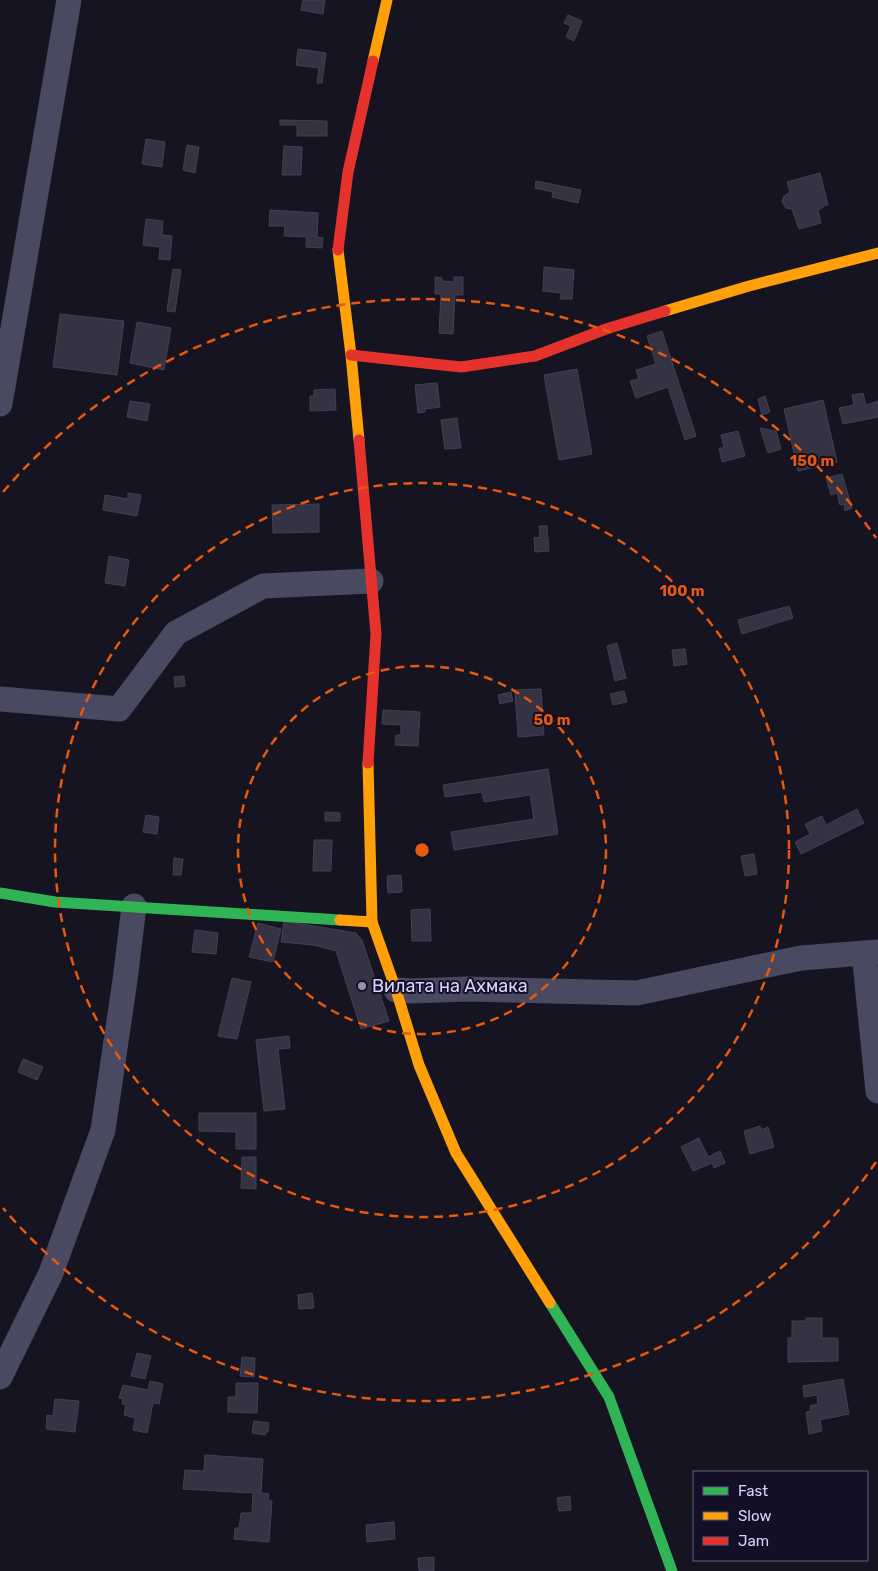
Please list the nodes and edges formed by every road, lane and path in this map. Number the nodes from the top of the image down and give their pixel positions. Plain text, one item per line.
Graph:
1 (69, 0) edge
2 (387, 0) edge
3 (878, 253) edge
4 (351, 355) junction
5 (0, 404) edge
6 (372, 580) junction
7 (0, 699) edge
8 (0, 894) edge
9 (134, 906) junction
10 (372, 922) junction
11 (871, 952) edge
12 (396, 990) junction
13 (878, 1092) edge
14 (0, 1377) edge
15 (672, 1571) edge

1 - 5 street
2 - 4 street
3 - 4 street
4 - 6 street
6 - 7 street
6 - 10 street
8 - 9 street
9 - 10 street
9 - 14 street
10 - 12 street
11 - 12 street
11 - 13 street
12 - 15 street

